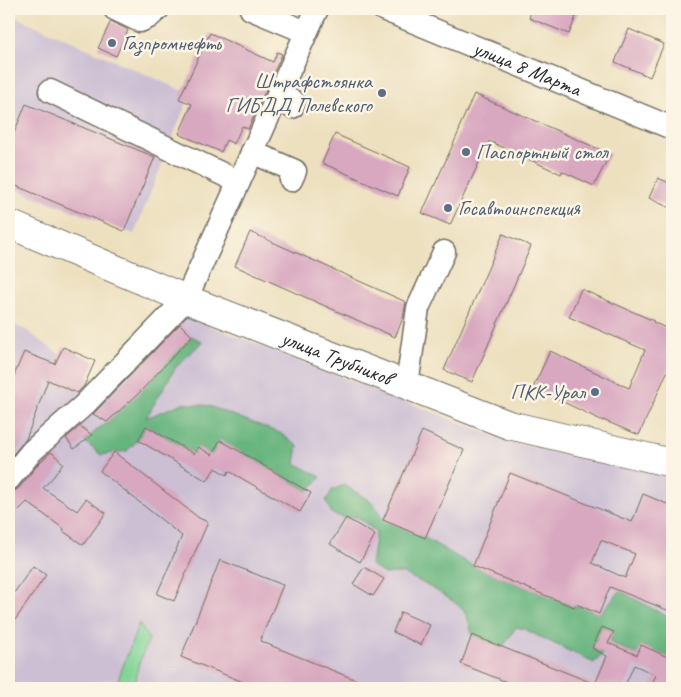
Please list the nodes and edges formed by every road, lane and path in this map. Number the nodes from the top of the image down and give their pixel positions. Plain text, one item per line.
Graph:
1 (114, 9) edge
2 (158, 9) edge
3 (251, 9) edge
4 (317, 9) edge
5 (384, 9) edge
6 (306, 32) junction
7 (50, 91) dead end
8 (672, 128) edge
9 (252, 152) junction
10 (291, 180) dead end
11 (239, 182) junction
12 (9, 224) edge
13 (444, 252) dead end
14 (186, 299) junction
15 (407, 385) junction
16 (672, 463) edge
17 (9, 480) edge

1 - 2 street
3 - 6 street
4 - 6 street
5 - 8 street, улица 8 Марта
6 - 9 street
7 - 11 street
9 - 10 street
9 - 11 street
11 - 14 street
12 - 14 main road, улица Трубников
13 - 15 street
14 - 15 main road, улица Трубников
14 - 17 street
15 - 16 main road, улица Трубников

